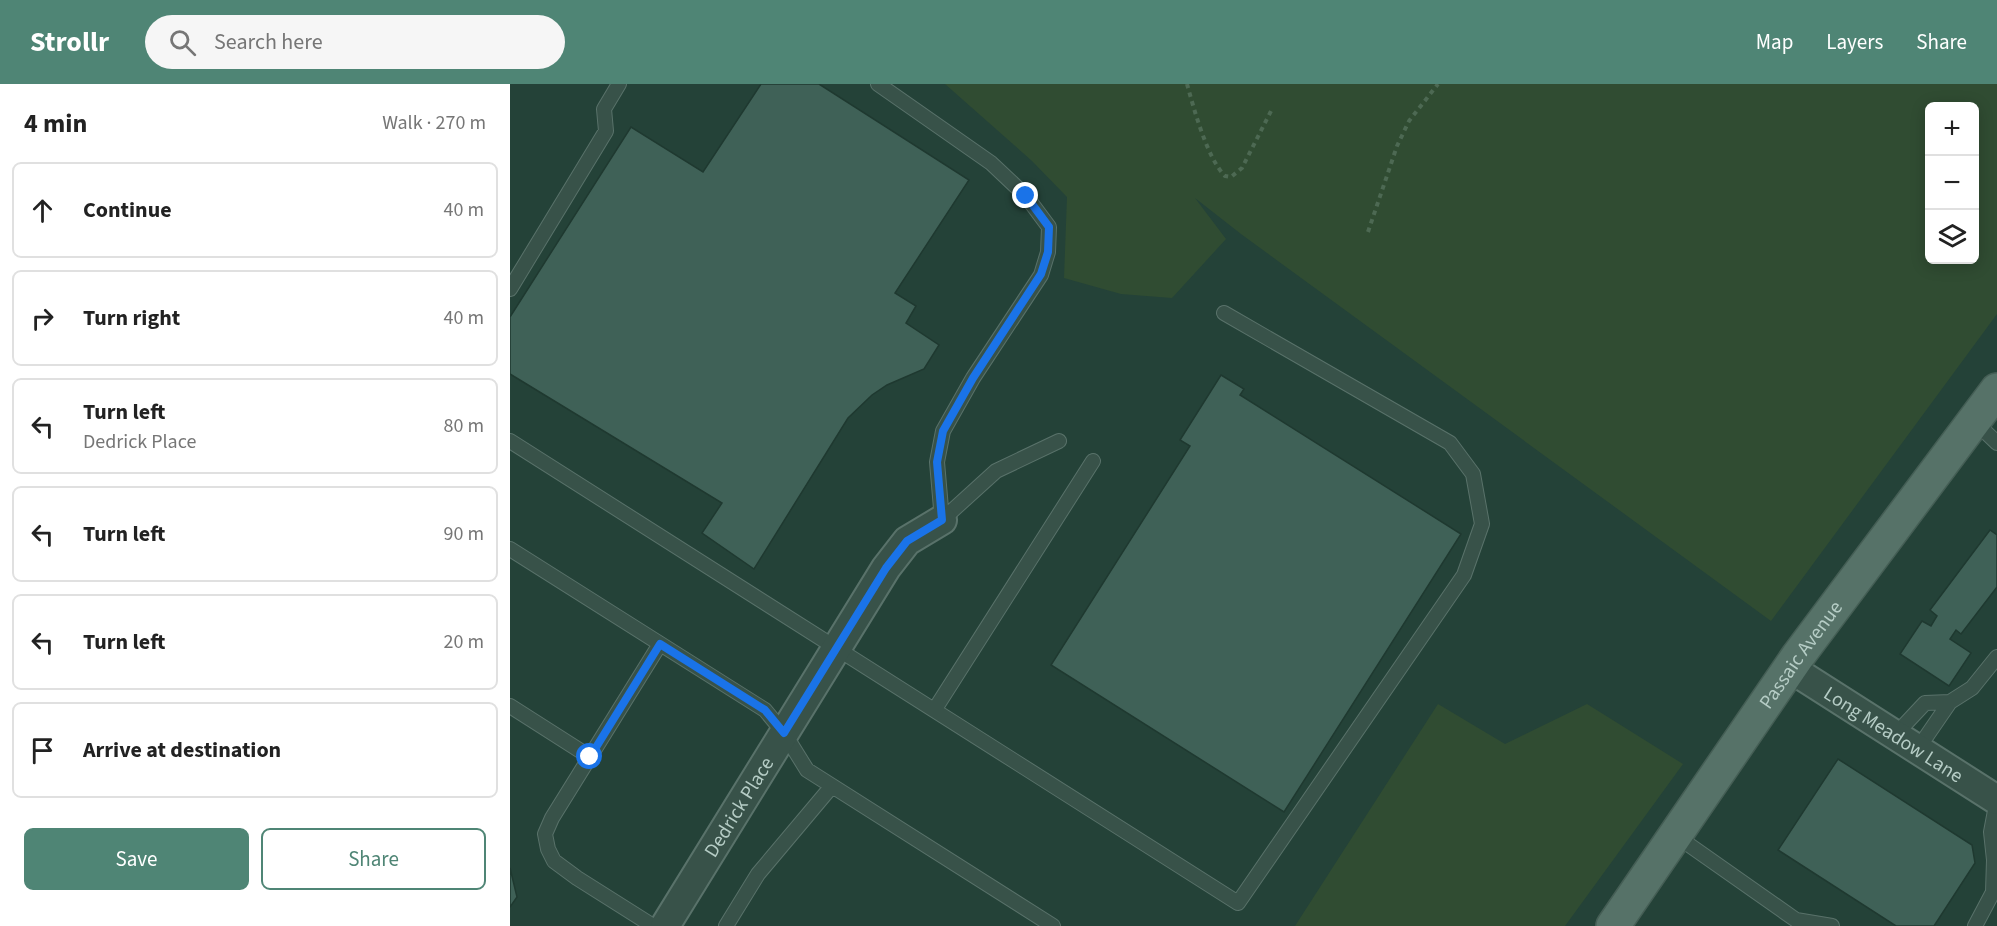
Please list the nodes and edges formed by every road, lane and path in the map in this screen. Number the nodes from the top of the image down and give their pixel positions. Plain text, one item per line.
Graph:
1 (619, 84) edge
2 (878, 84) edge
3 (1187, 84) edge
4 (1438, 84) edge
5 (1272, 109) dead end
6 (1368, 232) dead end
7 (510, 289) edge
8 (1224, 313) dead end
9 (1997, 390) edge
10 (1985, 432) edge
11 (510, 441) edge
12 (1059, 441) dead end
13 (1093, 461) dead end
14 (942, 520) junction
15 (510, 549) edge
16 (660, 644) junction
17 (836, 648) junction
18 (1997, 657) edge
19 (1790, 668) junction
20 (1950, 702) junction
21 (510, 705) edge
22 (935, 709) junction
23 (784, 733) junction
24 (1906, 743) junction
25 (590, 757) junction
26 (832, 786) junction
27 (1997, 800) edge
28 (1675, 835) junction
29 (653, 926) edge
30 (665, 926) edge
31 (726, 926) edge
32 (1053, 926) edge
33 (1613, 926) edge
34 (1832, 926) edge
35 (1975, 926) edge

1 - 7 lane
2 - 14 lane
3 - 5 path
4 - 6 path
8 - 22 lane
9 - 10 main road, Passaic Avenue
10 - 19 main road, Passaic Avenue
11 - 17 lane
12 - 14 lane
13 - 22 lane
14 - 17 street, Dedrick Place
15 - 16 lane
16 - 23 lane
16 - 25 lane
17 - 22 lane
17 - 23 street, Dedrick Place
18 - 20 lane
19 - 24 street, Long Meadow Lane
19 - 28 main road, Passaic Avenue
20 - 24 lane
20 - 24 lane
21 - 25 lane
23 - 26 lane
23 - 30 street, Dedrick Place
24 - 27 street, Long Meadow Lane
25 - 29 lane
26 - 31 lane
26 - 32 lane
27 - 35 lane
28 - 33 main road, Passaic Avenue
28 - 34 lane

